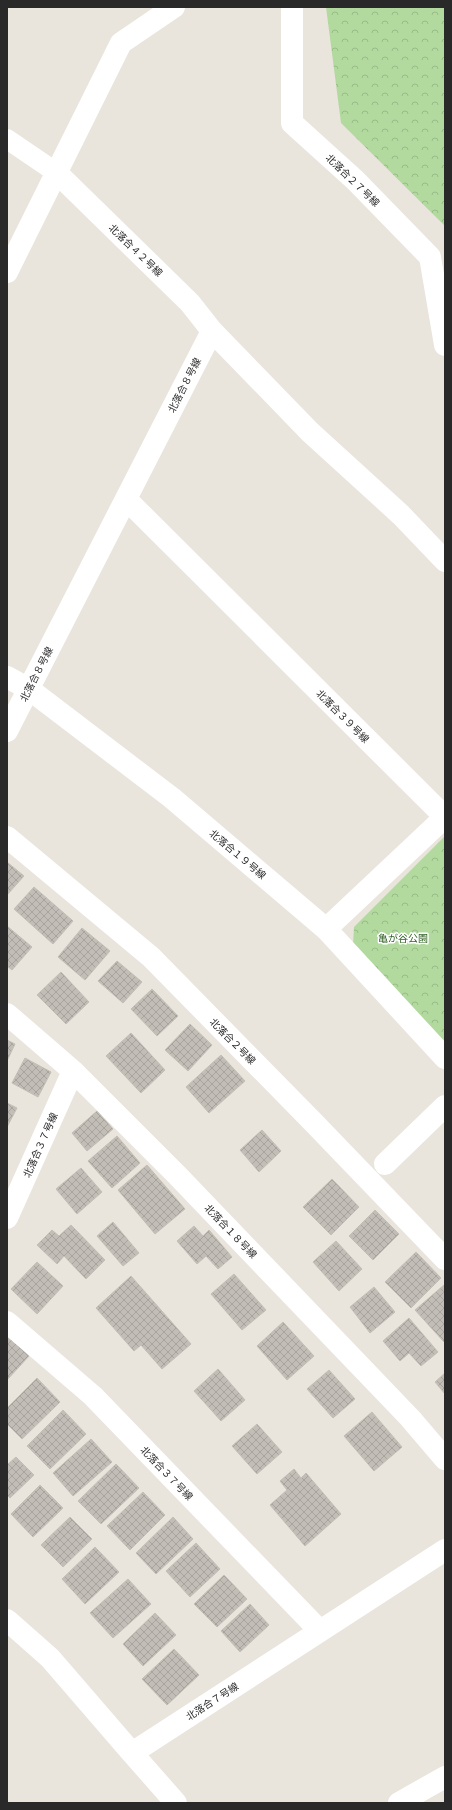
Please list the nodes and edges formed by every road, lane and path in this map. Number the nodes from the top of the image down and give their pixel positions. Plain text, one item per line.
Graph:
1 (174, 7) edge
2 (292, 7) edge
3 (7, 139) edge
4 (57, 173) junction
5 (7, 272) edge
6 (212, 331) junction
7 (445, 345) edge
8 (126, 499) junction
9 (445, 561) edge
10 (7, 677) edge
11 (29, 689) junction
12 (7, 731) edge
13 (7, 837) edge
14 (326, 929) junction
15 (7, 1014) edge
16 (445, 1058) edge
17 (73, 1071) junction
18 (445, 1106) edge
19 (385, 1164) dead end
20 (7, 1218) edge
21 (445, 1259) edge
22 (7, 1322) edge
23 (445, 1459) edge
24 (445, 1550) edge
25 (7, 1620) edge
26 (320, 1632) junction
27 (132, 1753) junction
28 (445, 1777) edge
29 (176, 1803) edge
30 (399, 1803) edge

1 - 4 street
2 - 7 street, 北落合２７号線
3 - 4 street
4 - 5 street
4 - 6 street, 北落合４２号線
6 - 8 street, 北落合８号線
6 - 9 street
8 - 11 street, 北落合８号線
8 - 14 street, 北落合３９号線
10 - 11 street, 北落合１９号線
11 - 12 street, 北落合８号線
11 - 14 street, 北落合１９号線
13 - 21 street, 北落合２号線
14 - 16 street, 北落合１９号線
15 - 17 street, 北落合１８号線
17 - 20 street, 北落合３７号線
17 - 23 street, 北落合１８号線
18 - 19 street
22 - 26 street, 北落合３７号線
24 - 26 street, 北落合７号線
25 - 27 street
26 - 27 street, 北落合７号線
27 - 29 street
28 - 30 street

